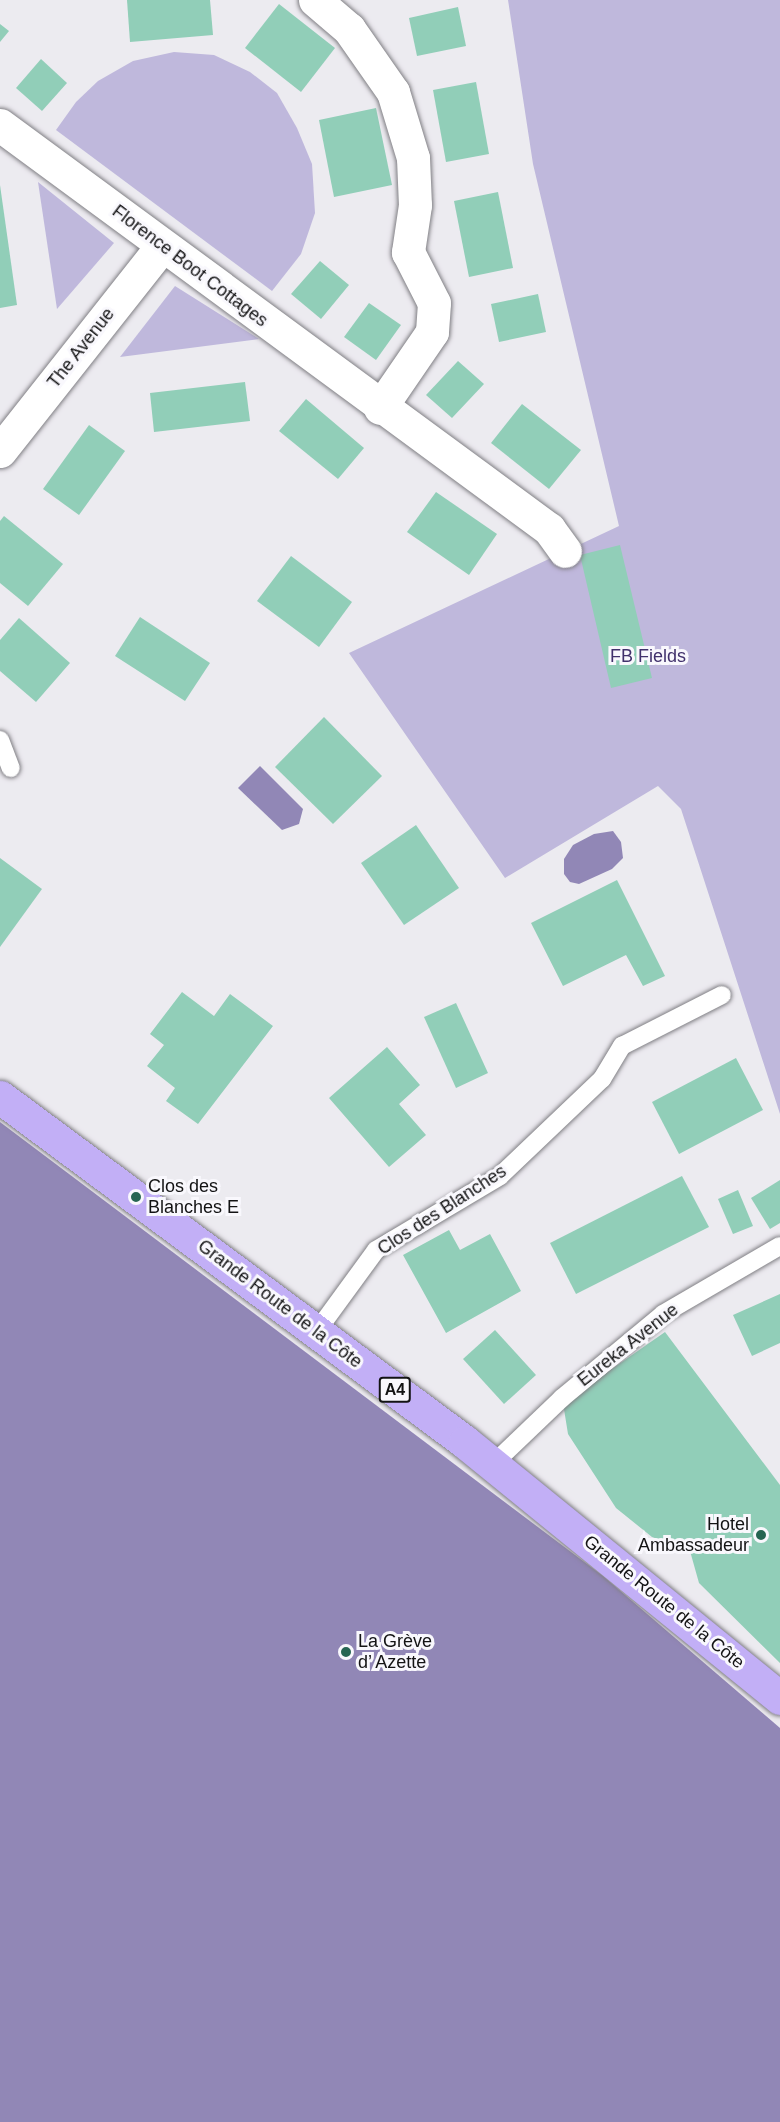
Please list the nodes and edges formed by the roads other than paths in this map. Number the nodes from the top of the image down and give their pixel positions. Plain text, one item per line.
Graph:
1 (315, 0) edge
2 (0, 125) edge
3 (162, 246) junction
4 (380, 408) junction
5 (0, 451) edge
6 (565, 551) dead end
7 (0, 740) edge
8 (11, 768) dead end
9 (722, 995) dead end
10 (0, 1097) edge
11 (780, 1246) edge
12 (317, 1331) junction
13 (492, 1465) junction
14 (780, 1698) edge

1 - 4 street
2 - 3 street, Florence Boot Cottages
3 - 4 street, Florence Boot Cottages
3 - 5 street, The Avenue
4 - 6 street, Florence Boot Cottages
7 - 8 lane
9 - 12 lane, Clos des Blanches
10 - 12 main road, Grande Route de la Côte / A4
11 - 13 lane, Eureka Avenue
12 - 13 main road, Grande Route de la Côte / A4
13 - 14 main road, Grande Route de la Côte / A4

